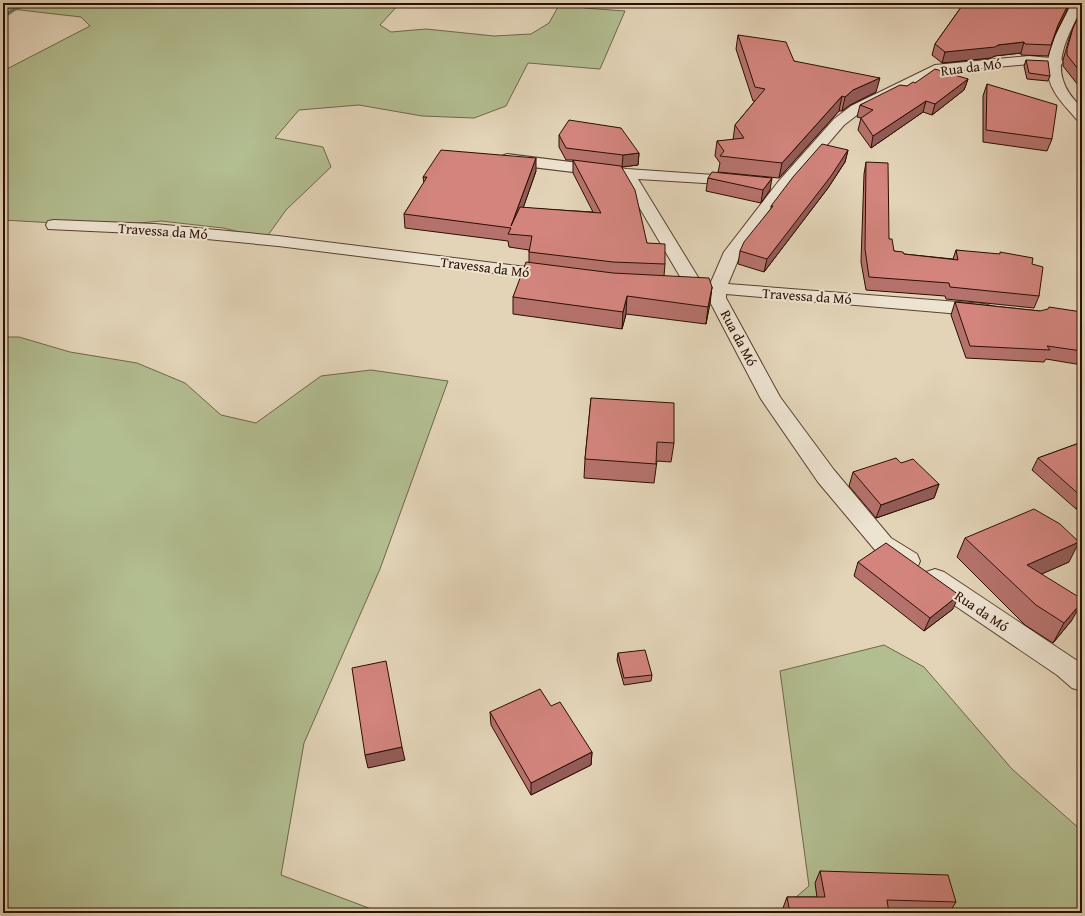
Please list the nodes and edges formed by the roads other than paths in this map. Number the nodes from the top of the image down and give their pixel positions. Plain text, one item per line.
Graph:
1 (1061, 7) edge
2 (1077, 11) edge
3 (1056, 62) junction
4 (1082, 117) edge
5 (489, 156) edge
6 (627, 174) junction
7 (769, 183) junction
8 (54, 225) dead end
9 (564, 277) edge
10 (671, 285) edge
11 (694, 286) junction
12 (717, 289) junction
13 (998, 312) edge
14 (1082, 680) edge

1 - 2 street
2 - 3 street
3 - 4 street
3 - 7 street, Rua da Mó
5 - 6 street
6 - 7 street
6 - 11 street
7 - 12 street, Rua da Mó
8 - 9 street, Travessa da Mó
10 - 11 street, Travessa da Mó
11 - 12 street, Travessa da Mó
12 - 13 street, Travessa da Mó
12 - 14 street, Rua da Mó

